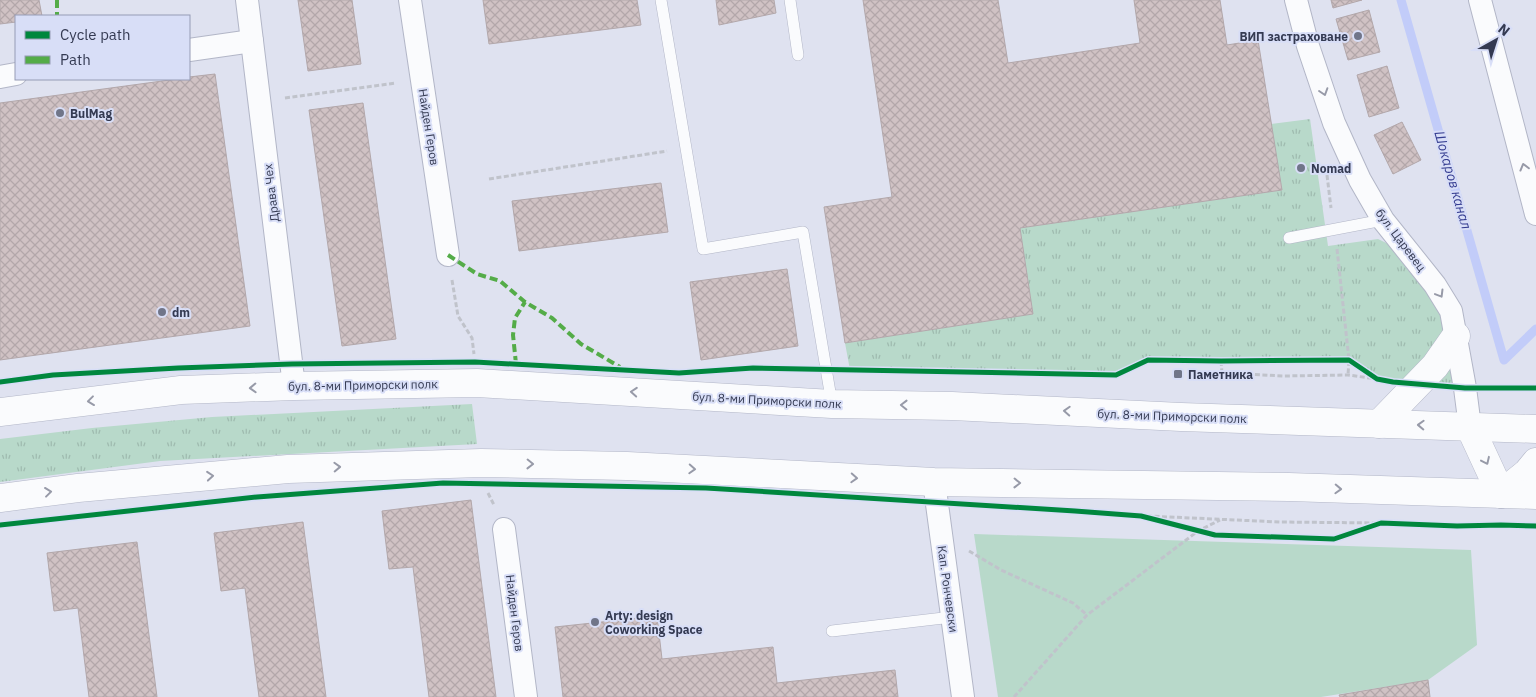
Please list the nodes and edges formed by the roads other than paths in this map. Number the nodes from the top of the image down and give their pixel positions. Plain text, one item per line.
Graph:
1 (247, 0) edge
2 (410, 0) edge
3 (661, 0) edge
4 (790, 0) edge
5 (1296, 0) edge
6 (1480, 0) edge
7 (252, 41) junction
8 (190, 50) edge
9 (798, 56) dead end
10 (15, 74) edge
11 (0, 76) edge
12 (1536, 214) edge
13 (1383, 220) junction
14 (1289, 238) dead end
15 (448, 255) road end
16 (1456, 336) junction
17 (294, 386) junction
18 (832, 404) junction
19 (0, 412) edge
20 (1380, 424) junction
21 (1470, 427) junction
22 (1536, 429) edge
23 (1536, 462) edge
24 (934, 482) junction
25 (1501, 494) junction
26 (1536, 495) edge
27 (0, 498) edge
28 (504, 529) road end
29 (952, 617) junction
30 (832, 631) dead end
31 (526, 697) edge
32 (963, 697) edge

1 - 7 street, Драва Чех
2 - 15 street, Найден Геров
3 - 18 lane
4 - 9 lane
5 -> 13 street, бул. Царевец
12 -> 6 street
7 - 8 street
7 - 17 street, Драва Чех
10 - 11 street
13 - 14 lane
13 -> 16 street, бул. Царевец
16 - 20 main road
16 - 21 street, бул. Царевец
18 -> 17 main road, бул. 8-ми Приморски полк
17 -> 19 main road, бул. 8-ми Приморски полк
20 -> 18 main road, бул. 8-ми Приморски полк
21 -> 20 main road, бул. 8-ми Приморски полк
21 - 22 main road, бул. 8-ми Приморски полк
21 -> 25 main road
23 - 25 main road
24 -> 25 main road
27 -> 24 main road
24 - 29 street, Кап. Рончевски
25 - 26 main road
28 - 31 street, Найден Геров
29 - 30 lane
29 - 32 street, Кап. Рончевски

